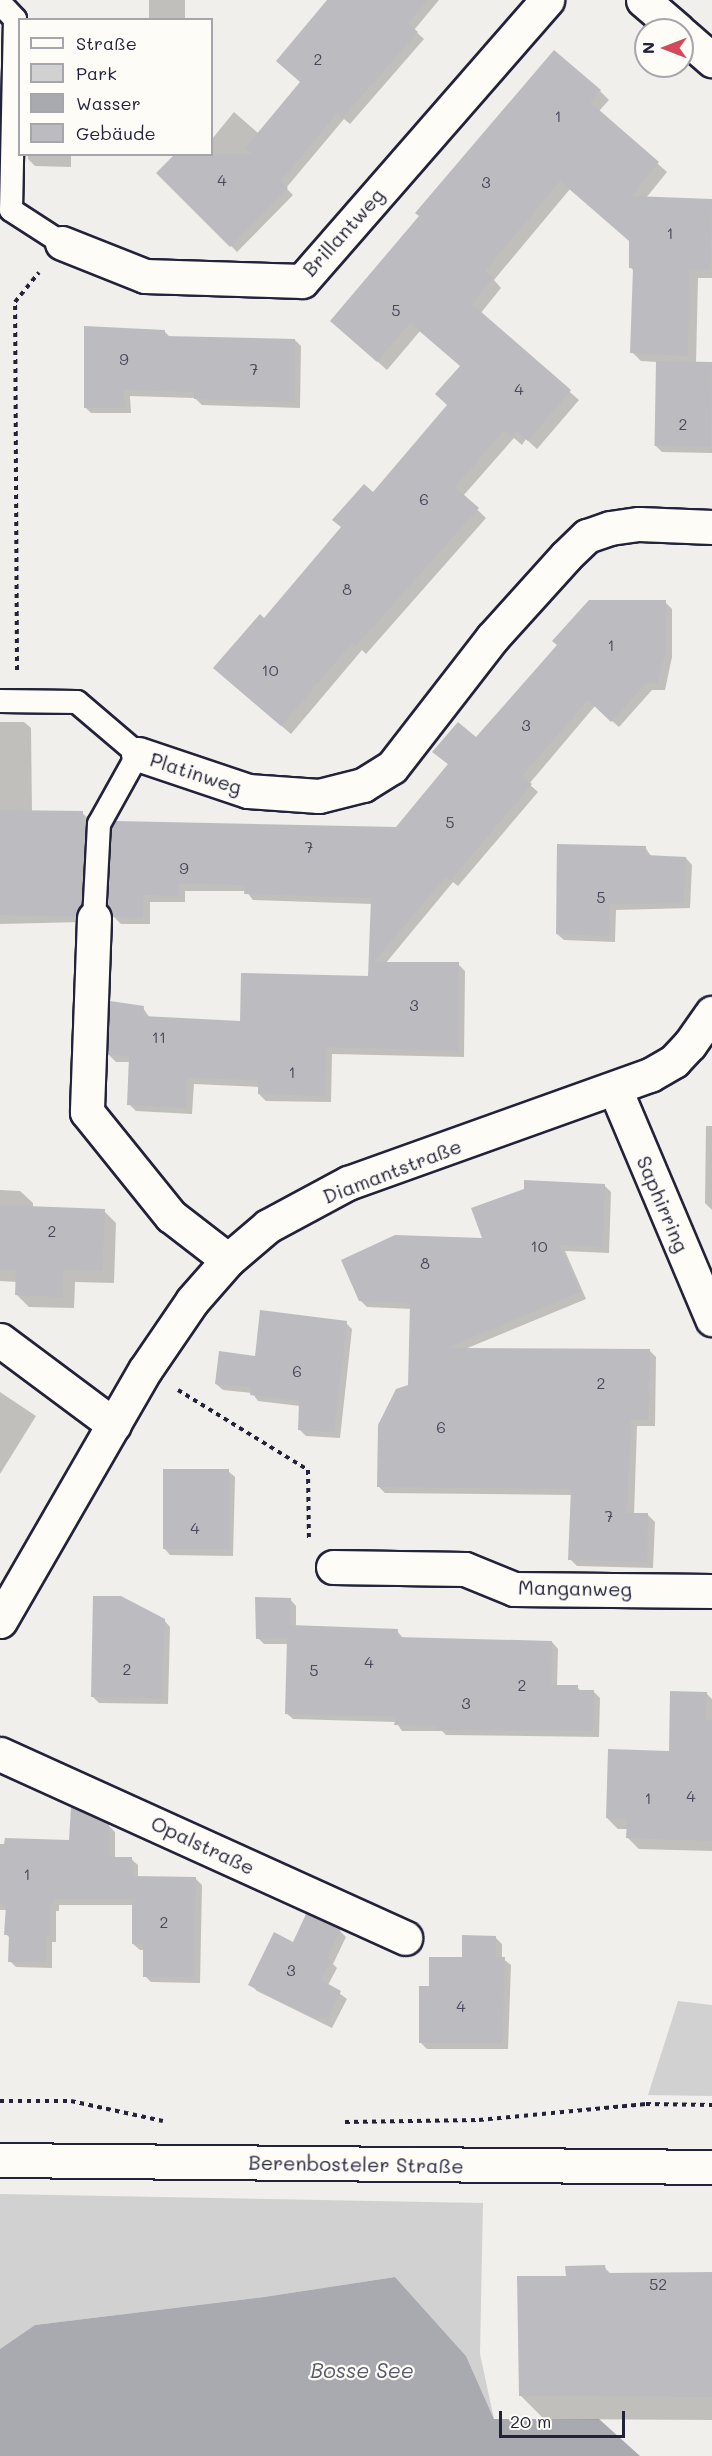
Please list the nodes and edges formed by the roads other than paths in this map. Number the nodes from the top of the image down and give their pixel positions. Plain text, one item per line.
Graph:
1 (547, 0) edge
2 (644, 0) edge
3 (0, 3) edge
4 (664, 18) edge
5 (694, 44) edge
6 (712, 60) edge
7 (62, 243) joint
8 (712, 527) edge
9 (9, 701) edge
10 (138, 754) junction
11 (94, 918) joint
12 (712, 1013) edge
13 (615, 1089) junction
14 (228, 1260) junction
15 (712, 1319) edge
16 (0, 1340) edge
17 (114, 1425) junction
18 (333, 1567) road end
19 (712, 1591) edge
20 (0, 1621) edge
21 (0, 1754) edge
22 (405, 1938) dead end
23 (0, 2160) edge
24 (712, 2167) edge

1 - 7 street, Brillantweg
2 - 4 street
3 - 7 lane
5 - 6 street
8 - 10 street, Platinweg
9 - 10 lane
10 - 11 lane, Platinweg
11 - 14 street, Platinweg
12 - 13 street, Diamantstraße
13 - 14 street, Diamantstraße
13 - 15 street, Saphirring
14 - 17 street, Diamantstraße
16 - 17 street
17 - 20 street, Diamantstraße
18 - 19 street, Manganweg
21 - 22 street, Opalstraße
23 - 24 street, Berenbosteler Straße

